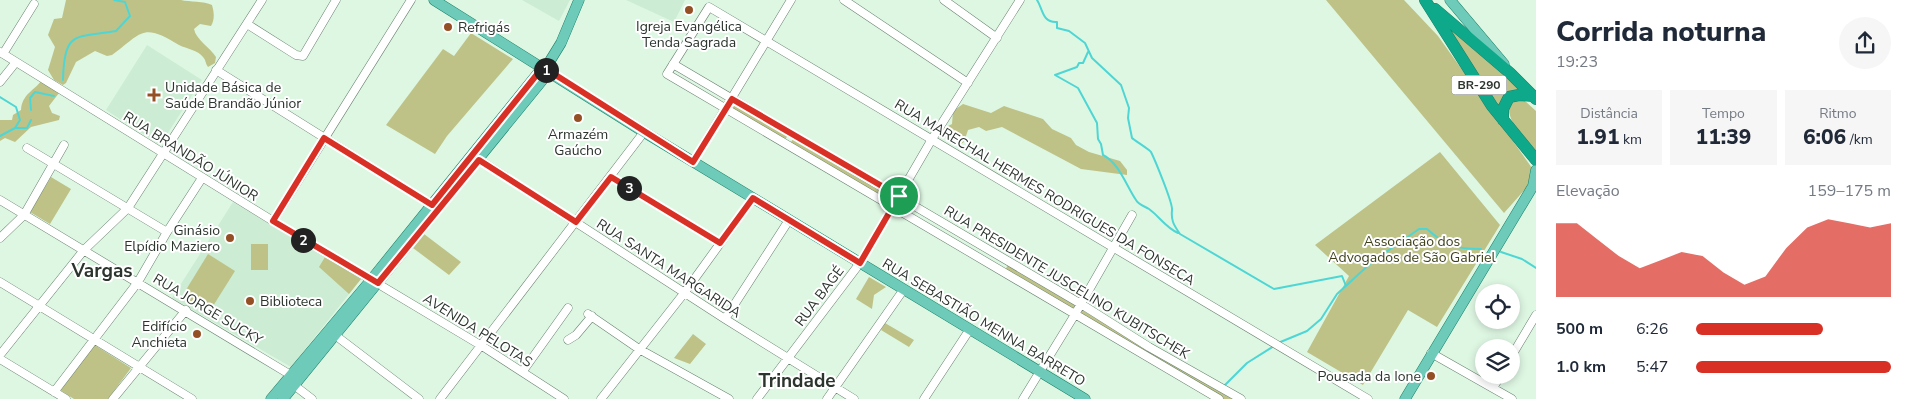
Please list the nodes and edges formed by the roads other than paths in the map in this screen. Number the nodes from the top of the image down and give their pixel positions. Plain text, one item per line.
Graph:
1 (262, 0) edge
2 (336, 0) edge
3 (411, 0) edge
4 (434, 0) edge
5 (579, 0) edge
6 (792, 0) edge
7 (844, 0) edge
8 (944, 0) edge
9 (1020, 0) edge
10 (1450, 0) edge
11 (1427, 2) edge
12 (34, 4) dead end
13 (247, 24) junction
14 (997, 38) junction
15 (767, 41) junction
16 (2, 53) edge
17 (16, 62) junction
18 (673, 64) junction
19 (546, 69) junction
20 (216, 70) junction
21 (1510, 73) junction
22 (0, 82) edge
23 (968, 83) junction
24 (1535, 98) edge
25 (732, 99) junction
26 (727, 109) junction
27 (1503, 120) junction
28 (644, 132) junction
29 (792, 134) junction
30 (324, 138) junction
31 (932, 139) junction
32 (786, 144) junction
33 (64, 145) dead end
34 (27, 148) dead end
35 (163, 154) junction
36 (476, 157) junction
37 (1536, 160) edge
38 (693, 162) junction
39 (53, 164) junction
40 (1536, 170) edge
41 (611, 177) junction
42 (202, 178) junction
43 (1534, 186) edge
44 (899, 196) junction
45 (753, 198) junction
46 (0, 200) edge
47 (435, 207) junction
48 (893, 207) junction
49 (128, 208) junction
50 (24, 215) junction
51 (1132, 215) dead end
52 (789, 220) junction
53 (273, 221) junction
54 (576, 222) junction
55 (953, 228) junction
56 (167, 232) junction
57 (0, 238) edge
58 (947, 239) junction
59 (720, 243) junction
60 (1113, 248) junction
61 (84, 250) junction
62 (1006, 260) junction
63 (860, 263) junction
64 (999, 270) junction
65 (0, 282) edge
66 (138, 282) junction
67 (375, 282) junction
68 (904, 288) junction
69 (685, 292) junction
70 (1081, 304) junction
71 (39, 307) junction
72 (568, 308) dead end
73 (186, 310) junction
74 (1536, 315) edge
75 (1074, 316) junction
76 (725, 319) junction
77 (970, 329) junction
78 (332, 333) junction
79 (93, 340) junction
80 (568, 340) dead end
81 (1520, 342) edge
82 (482, 346) junction
83 (640, 349) junction
84 (1432, 353) junction
85 (0, 355) edge
86 (787, 358) junction
87 (0, 359) edge
88 (140, 367) junction
89 (523, 371) junction
90 (1041, 372) junction
91 (293, 380) junction
92 (1495, 384) edge
93 (835, 387) junction
94 (1493, 388) junction
95 (54, 392) junction
96 (66, 399) edge
97 (113, 399) edge
98 (192, 399) edge
99 (271, 399) edge
100 (283, 399) edge
101 (312, 399) edge
102 (419, 399) edge
103 (440, 399) edge
104 (564, 399) edge
105 (601, 399) edge
106 (729, 399) edge
107 (756, 399) edge
108 (827, 399) edge
109 (854, 399) edge
110 (924, 399) edge
111 (1022, 399) edge
112 (1085, 399) edge
113 (1219, 399) edge
114 (1241, 399) edge
115 (1368, 399) edge
116 (1405, 399) edge
117 (1512, 399) edge

1 - 13 street
2 - 13 street
3 - 30 street
4 - 19 main road, RUA SEBASTIÃO MENNA BARRETO
5 - 19 main road
6 - 15 street
7 - 23 street
8 - 14 street
9 - 14 street, RUA BAGÉ
10 - 21 main road
11 - 21 highway, BR-290
11 - 27 highway, BR-290
12 - 16 street
13 - 20 street
14 - 23 street, RUA BAGÉ
15 - 18 street, RUA MARECHAL HERMES RODRIGUES DA FONSECA
15 - 25 street
15 - 31 street, RUA MARECHAL HERMES RODRIGUES DA FONSECA
16 - 17 street, RUA BRANDÃO JÚNIOR
17 - 22 street
17 - 35 street, RUA BRANDÃO JÚNIOR
18 - 25 street, RUA PRESIDENTE JUSCELINO KUBITSCHEK
18 - 26 street, RUA PRESIDENTE JUSCELINO KUBITSCHEK
19 - 28 main road, RUA SEBASTIÃO MENNA BARRETO
19 - 36 main road
20 - 30 street
20 - 35 street
21 - 24 highway, BR-290
23 - 31 street, RUA BAGÉ
24 - 27 highway
25 - 26 street
25 - 29 street, RUA PRESIDENTE JUSCELINO KUBITSCHEK
26 - 32 street, RUA PRESIDENTE JUSCELINO KUBITSCHEK
26 - 38 street
27 - 37 highway, BR-290
28 - 38 main road, RUA SEBASTIÃO MENNA BARRETO
28 - 41 street
29 - 32 street
29 - 44 street, RUA PRESIDENTE JUSCELINO KUBITSCHEK
30 - 47 street
30 - 53 street
31 - 44 street, RUA BAGÉ
31 - 60 street, RUA MARECHAL HERMES RODRIGUES DA FONSECA
32 - 48 street, RUA PRESIDENTE JUSCELINO KUBITSCHEK
33 - 39 street
34 - 39 street
35 - 42 street, RUA BRANDÃO JÚNIOR
35 - 49 street
36 - 47 main road
36 - 54 street, RUA SANTA MARGARIDA
38 - 45 main road, RUA SEBASTIÃO MENNA BARRETO
39 - 49 street
39 - 50 street
40 - 43 main road
41 - 54 street
41 - 59 street
42 - 53 street, RUA BRANDÃO JÚNIOR
42 - 56 street
43 - 84 main road
44 - 48 street, RUA BAGÉ
44 - 55 street, RUA PRESIDENTE JUSCELINO KUBITSCHEK
45 - 52 main road, RUA SEBASTIÃO MENNA BARRETO
45 - 59 street
46 - 50 street, RUA JORGE SUCKY
47 - 67 main road
48 - 58 street, RUA PRESIDENTE JUSCELINO KUBITSCHEK
48 - 63 street, RUA BAGÉ
49 - 56 street
49 - 61 street
50 - 57 street
50 - 61 street, RUA JORGE SUCKY
51 - 60 street
52 - 63 main road, RUA SEBASTIÃO MENNA BARRETO
52 - 76 street
53 - 67 street, RUA BRANDÃO JÚNIOR
54 - 69 street, RUA SANTA MARGARIDA
54 - 82 street
55 - 58 street
55 - 62 street, RUA PRESIDENTE JUSCELINO KUBITSCHEK
56 - 66 street
58 - 64 street, RUA PRESIDENTE JUSCELINO KUBITSCHEK
59 - 69 street
60 - 70 street
60 - 115 street, RUA MARECHAL HERMES RODRIGUES DA FONSECA
61 - 66 street, RUA JORGE SUCKY
61 - 71 street
62 - 64 street
62 - 70 street, RUA PRESIDENTE JUSCELINO KUBITSCHEK
63 - 68 main road, RUA SEBASTIÃO MENNA BARRETO
63 - 86 street, RUA BAGÉ
64 - 75 street, RUA PRESIDENTE JUSCELINO KUBITSCHEK
65 - 71 street
66 - 73 street, RUA JORGE SUCKY
66 - 79 street
67 - 78 main road
67 - 82 street, AVENIDA PELOTAS
68 - 77 main road, RUA SEBASTIÃO MENNA BARRETO
68 - 93 street
69 - 76 street, RUA SANTA MARGARIDA
69 - 83 street
70 - 75 street
70 - 114 street, RUA PRESIDENTE JUSCELINO KUBITSCHEK
71 - 79 street
71 - 85 street
72 - 89 street
73 - 88 street
73 - 91 street, RUA JORGE SUCKY
74 - 81 street
75 - 90 street
75 - 113 street, RUA PRESIDENTE JUSCELINO KUBITSCHEK
76 - 86 street, RUA SANTA MARGARIDA
77 - 90 main road, RUA SEBASTIÃO MENNA BARRETO
77 - 110 street
78 - 91 main road
78 - 102 street
79 - 88 street
79 - 95 street
80 - 83 street
82 - 89 street, AVENIDA PELOTAS
82 - 103 street
83 - 105 street
83 - 106 street
84 - 94 street
84 - 116 main road
86 - 93 street, RUA SANTA MARGARIDA
86 - 107 street, RUA BAGÉ
87 - 95 street
88 - 97 street
88 - 98 street
89 - 104 street, AVENIDA PELOTAS
90 - 111 street
90 - 112 main road, RUA SEBASTIÃO MENNA BARRETO
91 - 99 main road
91 - 100 main road
91 - 101 street, RUA JORGE SUCKY
92 - 94 street
93 - 108 street
93 - 109 street, RUA SANTA MARGARIDA
94 - 117 street
95 - 96 street

